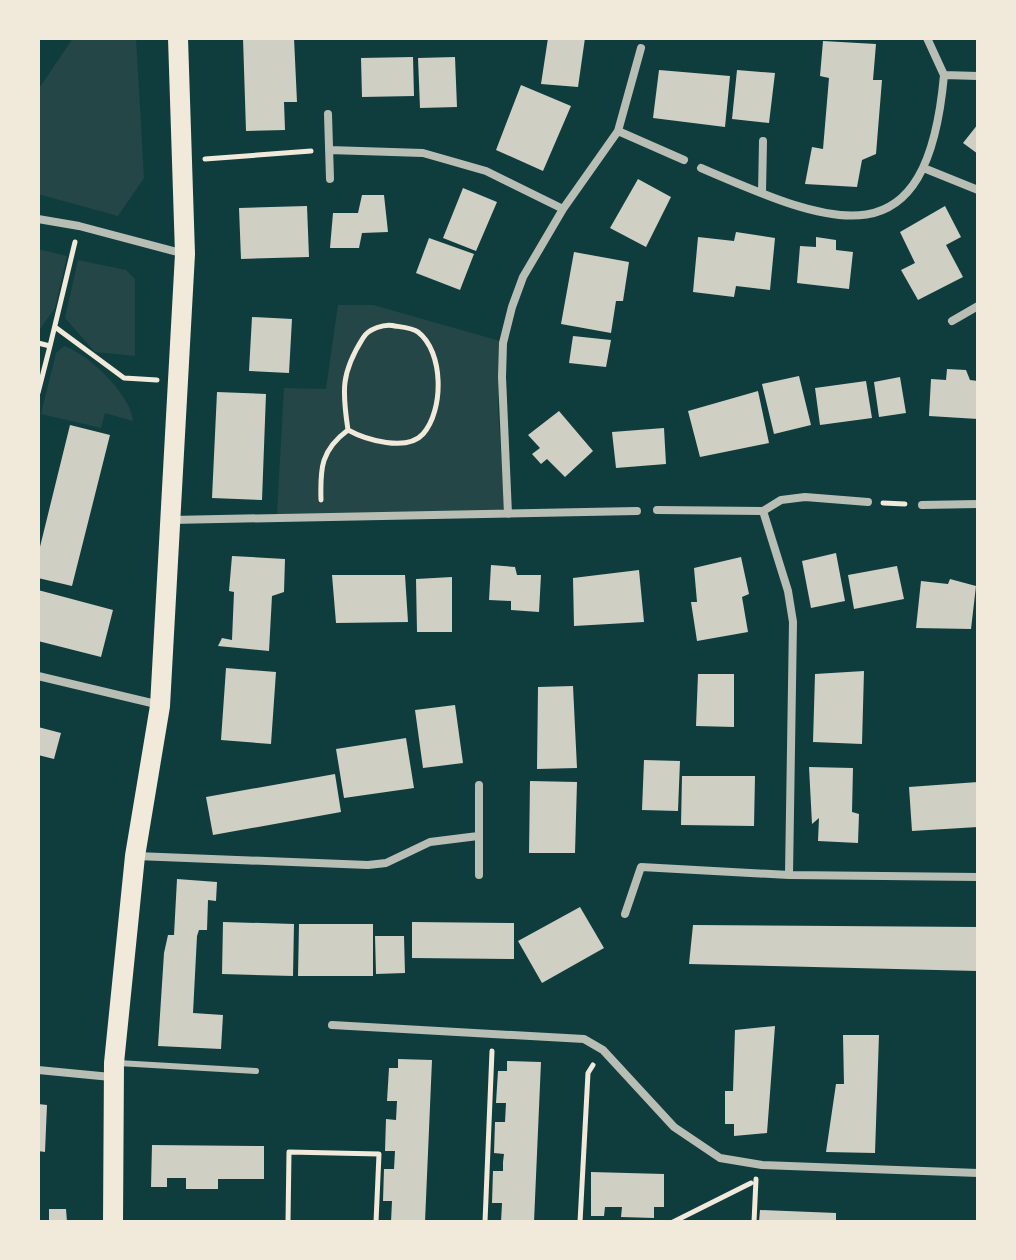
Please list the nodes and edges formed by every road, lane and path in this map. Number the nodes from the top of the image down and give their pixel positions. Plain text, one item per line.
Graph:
1 (178, 38) edge
2 (927, 38) edge
3 (641, 48) dead end
4 (944, 75) junction
5 (978, 76) edge
6 (328, 114) dead end
7 (618, 131) junction
8 (763, 141) dead end
9 (329, 150) junction
10 (684, 160) dead end
11 (180, 161) junction
12 (701, 168) dead end
13 (926, 169) junction
14 (330, 179) dead end
15 (978, 190) edge
16 (762, 193) junction
17 (563, 209) junction
18 (38, 219) edge
19 (79, 226) junction
20 (185, 254) junction
21 (978, 306) edge
22 (952, 321) dead end
23 (55, 327) junction
24 (38, 343) edge
25 (50, 346) junction
26 (178, 382) junction
27 (38, 393) edge
28 (348, 430) junction
29 (868, 502) joint
30 (978, 504) edge
31 (922, 505) joint
32 (657, 510) dead end
33 (637, 511) dead end
34 (763, 511) junction
35 (508, 514) junction
36 (321, 517) junction
37 (170, 520) junction
38 (38, 676) edge
39 (160, 706) junction
40 (479, 785) dead end
41 (478, 836) junction
42 (135, 856) junction
43 (479, 875) dead end
44 (789, 875) junction
45 (978, 877) edge
46 (625, 914) dead end
47 (332, 1025) dead end
48 (492, 1032) junction
49 (603, 1050) junction
50 (38, 1070) edge
51 (115, 1070) junction
52 (256, 1071) dead end
53 (762, 1165) junction
54 (978, 1173) edge
55 (755, 1181) junction
56 (113, 1222) edge
57 (288, 1222) edge
58 (376, 1222) edge
59 (485, 1222) edge
60 (580, 1222) edge
61 (673, 1222) edge
62 (754, 1222) edge

1 - 11 main road
2 - 4 street
3 - 7 street
4 - 5 street
4 - 13 street
6 - 9 street
7 - 10 street
7 - 17 street
8 - 16 street
9 - 11 path
9 - 14 street
9 - 17 street
11 - 20 main road
12 - 16 street
13 - 15 street
13 - 16 street
17 - 35 street
18 - 19 street
19 - 20 street
19 - 23 path
20 - 26 main road
21 - 22 street
23 - 25 path
23 - 26 path
24 - 25 path
25 - 27 path
26 - 37 main road
28 - 28 path
28 - 36 path
29 - 31 path
29 - 34 street
30 - 31 street
32 - 34 street
33 - 35 street
34 - 44 street
35 - 36 street
36 - 37 street
37 - 39 main road
38 - 39 street
39 - 42 main road
40 - 41 street
41 - 42 street
41 - 43 street
42 - 51 main road
44 - 45 street
44 - 46 street
47 - 48 street
48 - 49 street
48 - 59 path
49 - 53 street
49 - 60 path
50 - 51 street
51 - 52 lane
51 - 56 main road
53 - 54 street
53 - 55 path
55 - 61 path
55 - 62 path
57 - 58 path

